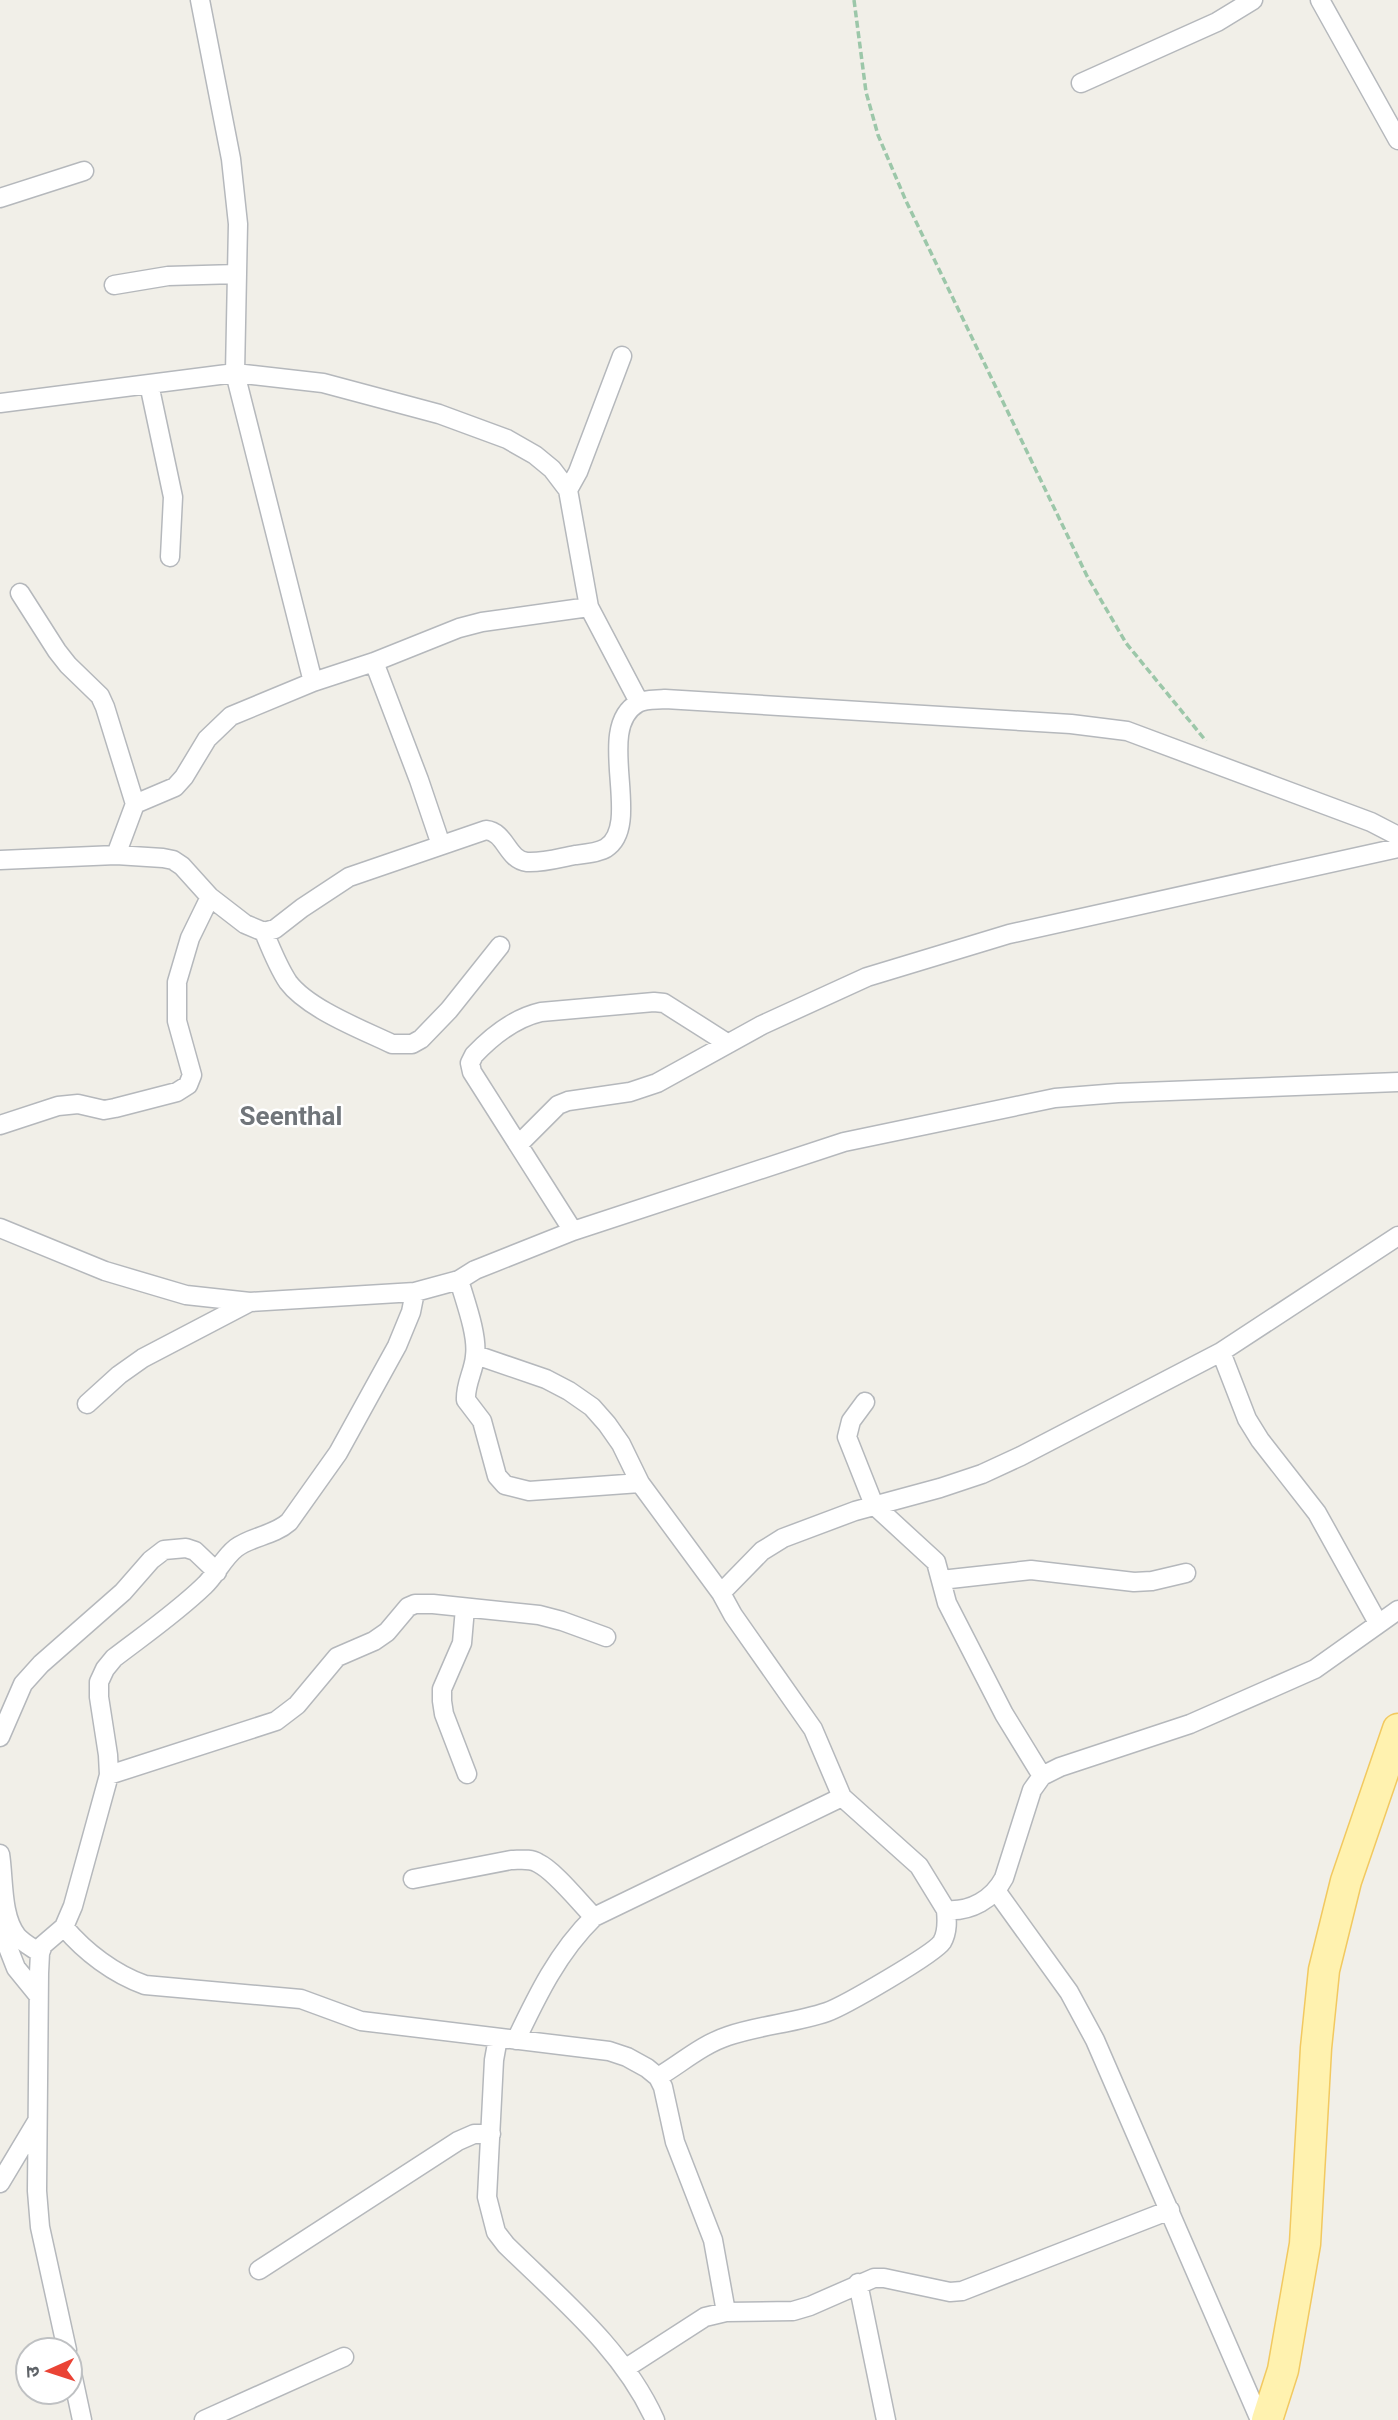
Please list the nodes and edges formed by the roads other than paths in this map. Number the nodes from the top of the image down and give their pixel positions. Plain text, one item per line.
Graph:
1 (201, 0) edge
2 (1253, 0) edge
3 (1320, 0) edge
4 (1082, 83) dead end
5 (1398, 140) edge
6 (84, 171) dead end
7 (0, 198) edge
8 (237, 274) junction
9 (114, 285) dead end
10 (622, 356) dead end
11 (235, 373) junction
12 (149, 384) junction
13 (0, 403) edge
14 (568, 490) junction
15 (170, 557) dead end
16 (20, 593) dead end
17 (589, 607) junction
18 (374, 662) junction
19 (313, 682) junction
20 (639, 702) junction
21 (135, 804) junction
22 (1398, 836) edge
23 (441, 845) junction
24 (1398, 848) edge
25 (116, 855) junction
26 (0, 860) edge
27 (210, 897) junction
28 (264, 932) junction
29 (500, 946) dead end
30 (727, 1043) junction
31 (1398, 1082) edge
32 (0, 1125) edge
33 (519, 1144) junction
34 (0, 1228) edge
35 (573, 1231) junction
36 (1398, 1236) edge
37 (459, 1280) junction
38 (415, 1292) junction
39 (250, 1302) junction
40 (1221, 1352) junction
41 (476, 1355) junction
42 (865, 1402) dead end
43 (87, 1404) dead end
44 (640, 1483) junction
45 (874, 1505) junction
46 (217, 1572) junction
47 (1186, 1573) dead end
48 (941, 1580) junction
49 (721, 1593) junction
50 (465, 1608) junction
51 (1398, 1610) edge
52 (1378, 1623) junction
53 (606, 1637) dead end
54 (1398, 1729) edge
55 (0, 1737) edge
56 (467, 1774) dead end
57 (108, 1775) junction
58 (1042, 1776) junction
59 (842, 1797) junction
60 (0, 1854) edge
61 (413, 1879) dead end
62 (2, 1883) edge
63 (997, 1892) junction
64 (946, 1910) junction
65 (594, 1917) junction
66 (0, 1927) edge
67 (64, 1927) junction
68 (40, 1953) junction
69 (38, 1995) junction
70 (507, 2039) junction
71 (658, 2077) junction
72 (37, 2120) junction
73 (491, 2134) junction
74 (0, 2183) edge
75 (1170, 2210) junction
76 (259, 2270) dead end
77 (859, 2283) junction
78 (726, 2312) junction
79 (64, 2336) edge
80 (344, 2357) dead end
81 (626, 2368) junction
82 (204, 2420) edge
83 (655, 2420) edge
84 (886, 2420) edge
85 (1260, 2420) edge
86 (1267, 2420) edge

1 - 8 street
2 - 4 street
3 - 5 street
6 - 7 street
8 - 9 street
8 - 11 street
10 - 14 street
11 - 12 street
11 - 14 street
11 - 19 street
12 - 13 street
12 - 15 street
14 - 17 street
16 - 21 street
17 - 18 street
17 - 20 street
18 - 19 street
18 - 23 street
19 - 21 street
20 - 22 street
20 - 23 street
21 - 25 street
23 - 28 street
24 - 30 street
25 - 26 street
25 - 27 street
27 - 28 street
27 - 32 street
28 - 29 street
30 - 33 street
30 - 33 street
31 - 35 street
33 - 35 street
34 - 39 street
35 - 37 street
36 - 40 street
37 - 38 street
37 - 41 street
38 - 39 street
38 - 46 street
39 - 43 street
40 - 45 street
40 - 52 street
41 - 44 street
41 - 44 street
42 - 45 street
44 - 49 street
45 - 48 street
45 - 49 street
46 - 55 street
46 - 57 street
47 - 48 street
48 - 58 street
49 - 59 street
50 - 53 street
50 - 56 street
50 - 57 street
51 - 52 street
52 - 58 street
54 - 86 main road
57 - 67 street
58 - 63 street
59 - 64 street
59 - 65 street
60 - 62 street
61 - 65 street
62 - 68 street
63 - 64 street
63 - 75 street
64 - 71 street
65 - 70 street
66 - 69 street
67 - 68 street
67 - 70 street
68 - 69 street
69 - 72 street
70 - 71 street
70 - 73 street
71 - 78 street
72 - 74 street
72 - 79 street
73 - 76 street
73 - 81 street
75 - 77 street
75 - 85 street
77 - 78 street
77 - 84 street
78 - 81 street
80 - 82 street
81 - 83 street

